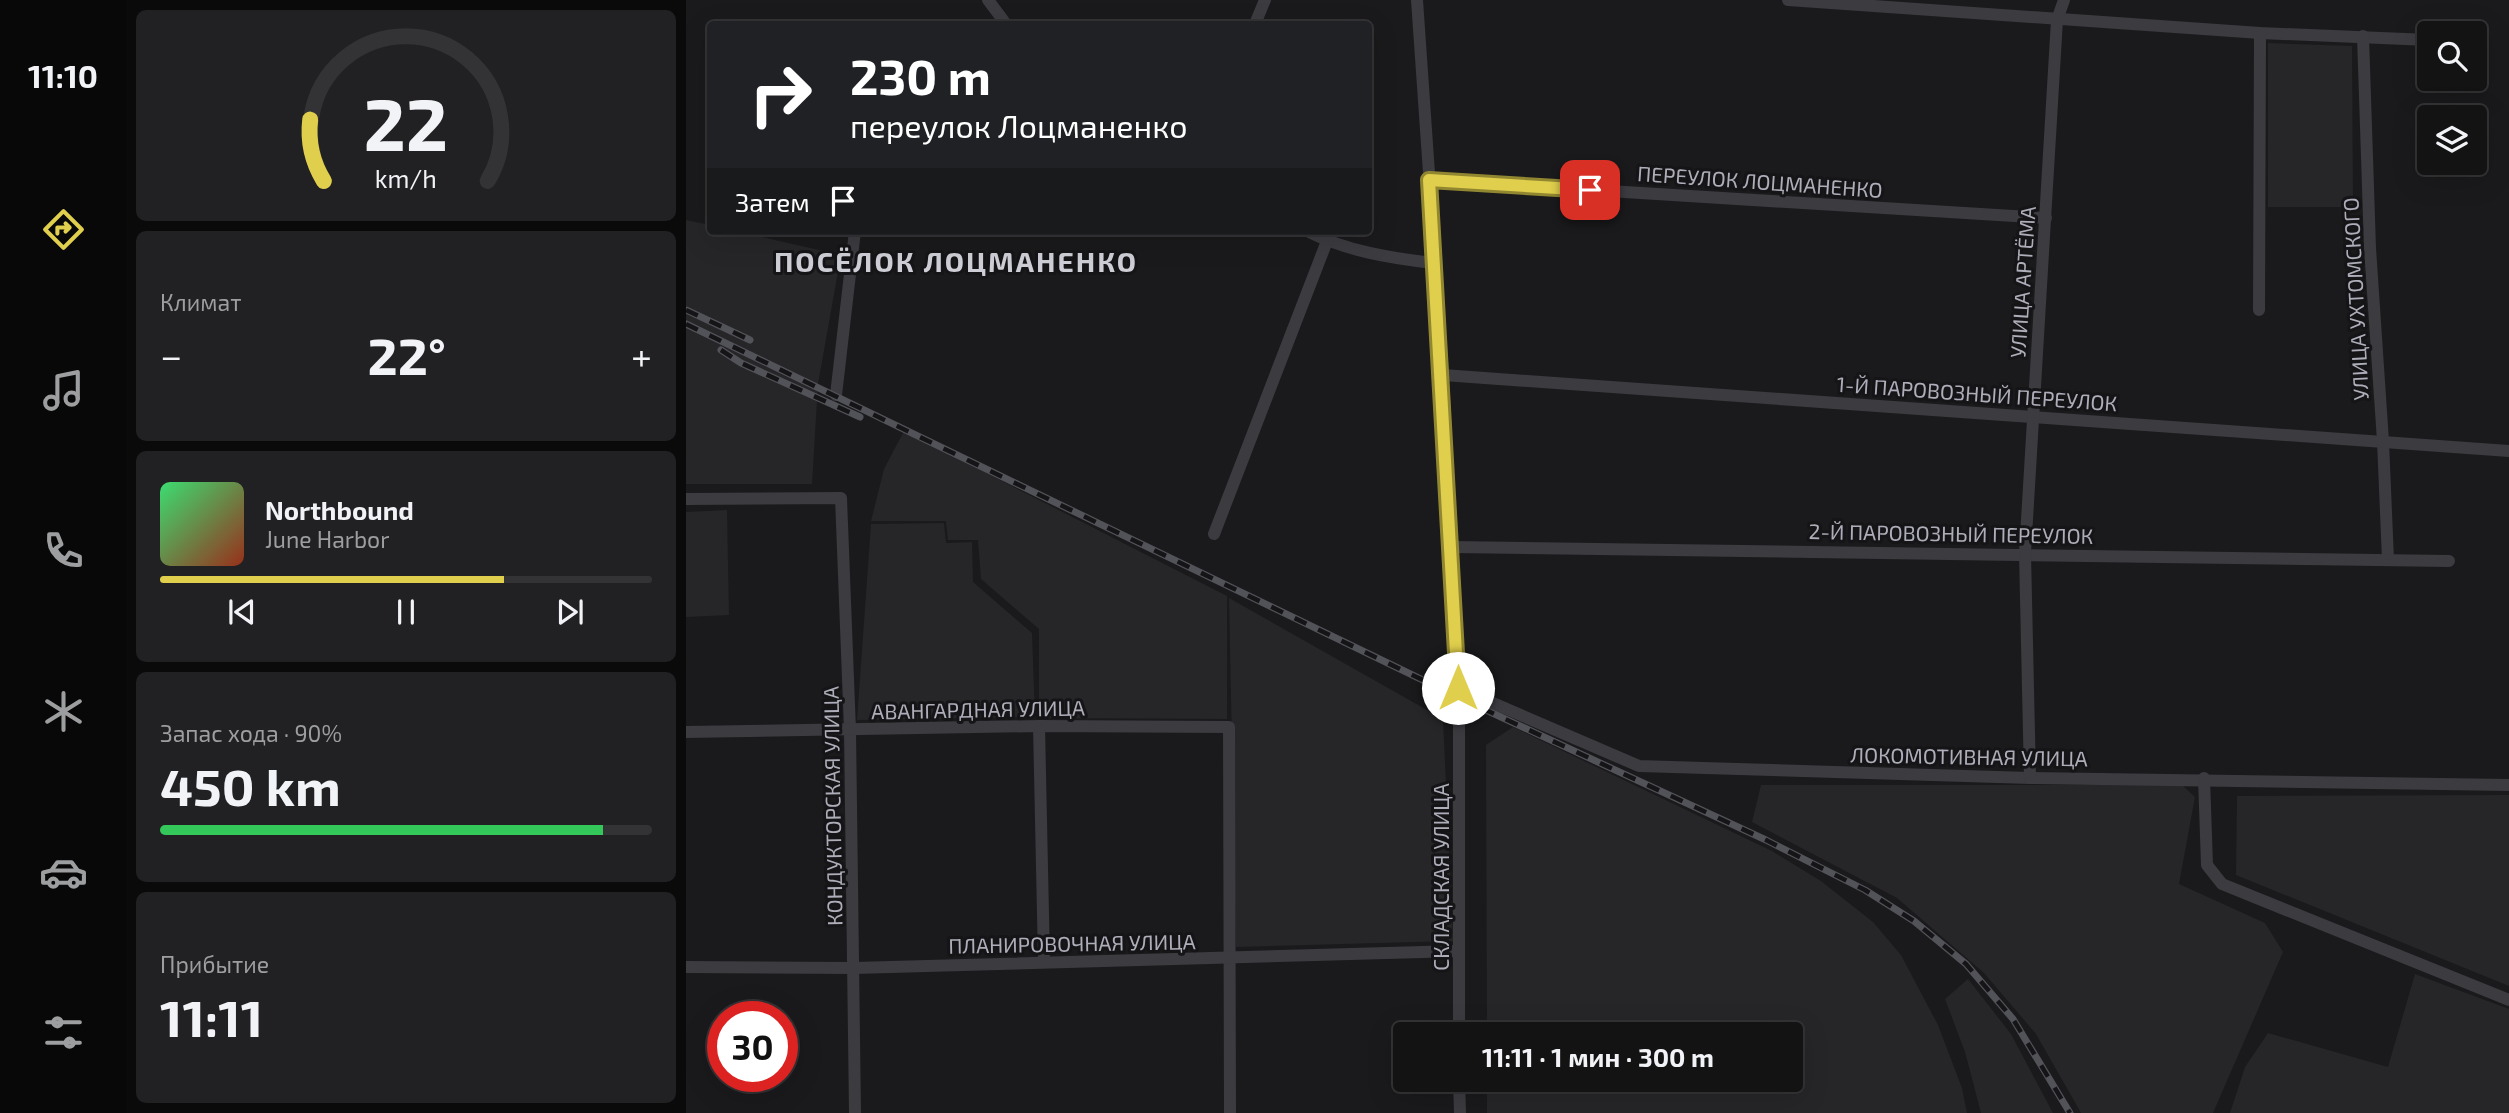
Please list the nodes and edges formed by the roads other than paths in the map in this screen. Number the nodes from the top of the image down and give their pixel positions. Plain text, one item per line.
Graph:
1 (988, 0) edge
2 (1265, 0) edge
3 (1417, 0) edge
4 (1788, 0) edge
5 (2064, 0) edge
6 (2057, 20) junction
7 (1004, 21) edge
8 (1256, 21) edge
9 (2260, 33) junction
10 (2363, 36) junction
11 (2417, 39) edge
12 (1429, 180) junction
13 (2046, 218) junction
14 (855, 235) edge
15 (1315, 235) edge
16 (1327, 241) junction
17 (1433, 263) junction
18 (2259, 310) dead end
19 (1443, 375) junction
20 (836, 395) dead end
21 (2032, 417) junction
22 (2384, 441) junction
23 (2509, 451) edge
24 (686, 499) edge
25 (1214, 534) dead end
26 (1452, 547) junction
27 (2025, 553) junction
28 (2388, 559) junction
29 (2449, 561) dead end
30 (1460, 721) dead end
31 (1039, 726) junction
32 (850, 730) junction
33 (686, 733) edge
34 (2030, 778) junction
35 (2204, 778) junction
36 (2509, 785) edge
37 (1459, 951) junction
38 (1229, 958) junction
39 (1044, 961) junction
40 (686, 968) edge
41 (854, 968) junction
42 (2509, 1000) edge
43 (1459, 1022) edge
44 (1460, 1092) edge
45 (855, 1113) edge
46 (1230, 1113) edge
47 (1460, 1113) edge

1 - 7 street
2 - 8 street
3 - 12 street
4 - 6 street
5 - 6 street, УЛИЦА АРТЁМА
6 - 9 street
6 - 13 street, УЛИЦА АРТЁМА
9 - 10 street
9 - 18 street
10 - 11 street
10 - 22 street, УЛИЦА УХТОМСКОГО
12 - 13 street, ПЕРЕУЛОК ЛОЦМАНЕНКО
12 - 17 street
13 - 21 street, УЛИЦА АРТЁМА
14 - 20 street
15 - 16 street
16 - 17 street
16 - 25 street
17 - 19 street
19 - 21 street, 1-Й ПАРОВОЗНЫЙ ПЕРЕУЛОК
19 - 26 street
21 - 22 street, 1-Й ПАРОВОЗНЫЙ ПЕРЕУЛОК
21 - 27 street, УЛИЦА АРТЁМА
22 - 23 street, 1-Й ПАРОВОЗНЫЙ ПЕРЕУЛОК
22 - 28 street, УЛИЦА УХТОМСКОГО
24 - 32 street, КОНДУКТОРСКАЯ УЛИЦА
26 - 27 street, 2-Й ПАРОВОЗНЫЙ ПЕРЕУЛОК
26 - 34 street, ЛОКОМОТИВНАЯ УЛИЦА
27 - 28 street, 2-Й ПАРОВОЗНЫЙ ПЕРЕУЛОК
27 - 34 street, УЛИЦА АРТЁМА
28 - 29 street, 2-Й ПАРОВОЗНЫЙ ПЕРЕУЛОК
30 - 37 street, СКЛАДСКАЯ УЛИЦА
31 - 32 street, АВАНГАРДНАЯ УЛИЦА
31 - 38 street, АВАНГАРДНАЯ УЛИЦА
31 - 39 street
32 - 33 street, АВАНГАРДНАЯ УЛИЦА
32 - 41 street, КОНДУКТОРСКАЯ УЛИЦА
34 - 35 street, ЛОКОМОТИВНАЯ УЛИЦА
35 - 36 street, ЛОКОМОТИВНАЯ УЛИЦА
35 - 42 street
37 - 38 street, ПЛАНИРОВОЧНАЯ УЛИЦА
37 - 43 street, СКЛАДСКАЯ УЛИЦА
38 - 39 street, ПЛАНИРОВОЧНАЯ УЛИЦА
38 - 46 street
39 - 41 street, ПЛАНИРОВОЧНАЯ УЛИЦА
40 - 41 street, ПЛАНИРОВОЧНАЯ УЛИЦА
41 - 45 street, КОНДУКТОРСКАЯ УЛИЦА
44 - 47 street

